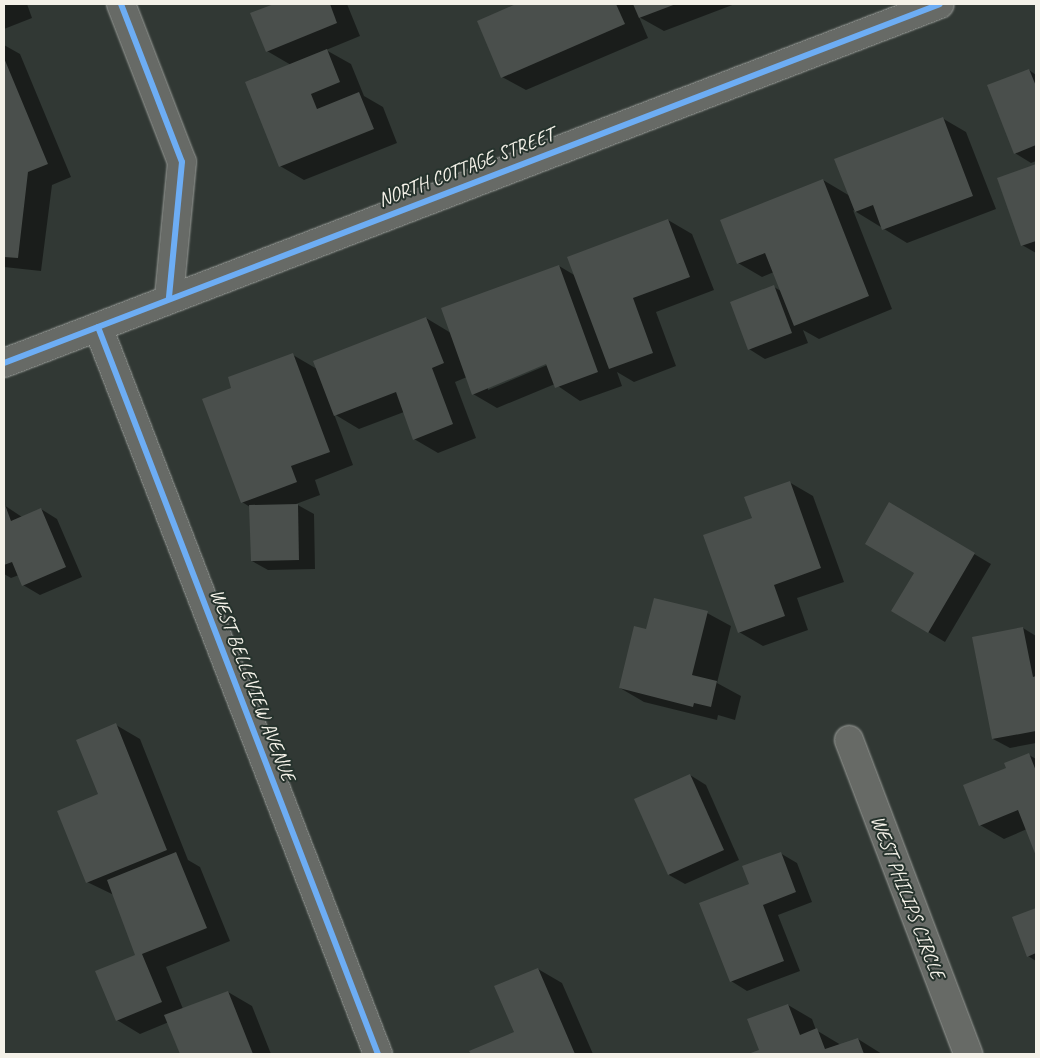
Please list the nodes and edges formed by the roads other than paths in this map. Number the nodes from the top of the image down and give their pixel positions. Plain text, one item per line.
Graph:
1 (121, 4) edge
2 (940, 4) edge
3 (169, 298) junction
4 (98, 327) junction
5 (4, 363) edge
6 (849, 740) dead end
7 (378, 1054) edge
8 (968, 1054) edge

1 - 3 street
2 - 3 street, NORTH COTTAGE STREET
3 - 4 street, NORTH COTTAGE STREET
4 - 5 street, NORTH COTTAGE STREET
4 - 7 street, WEST BELLEVIEW AVENUE
6 - 8 street, WEST PHILIPS CIRCLE

